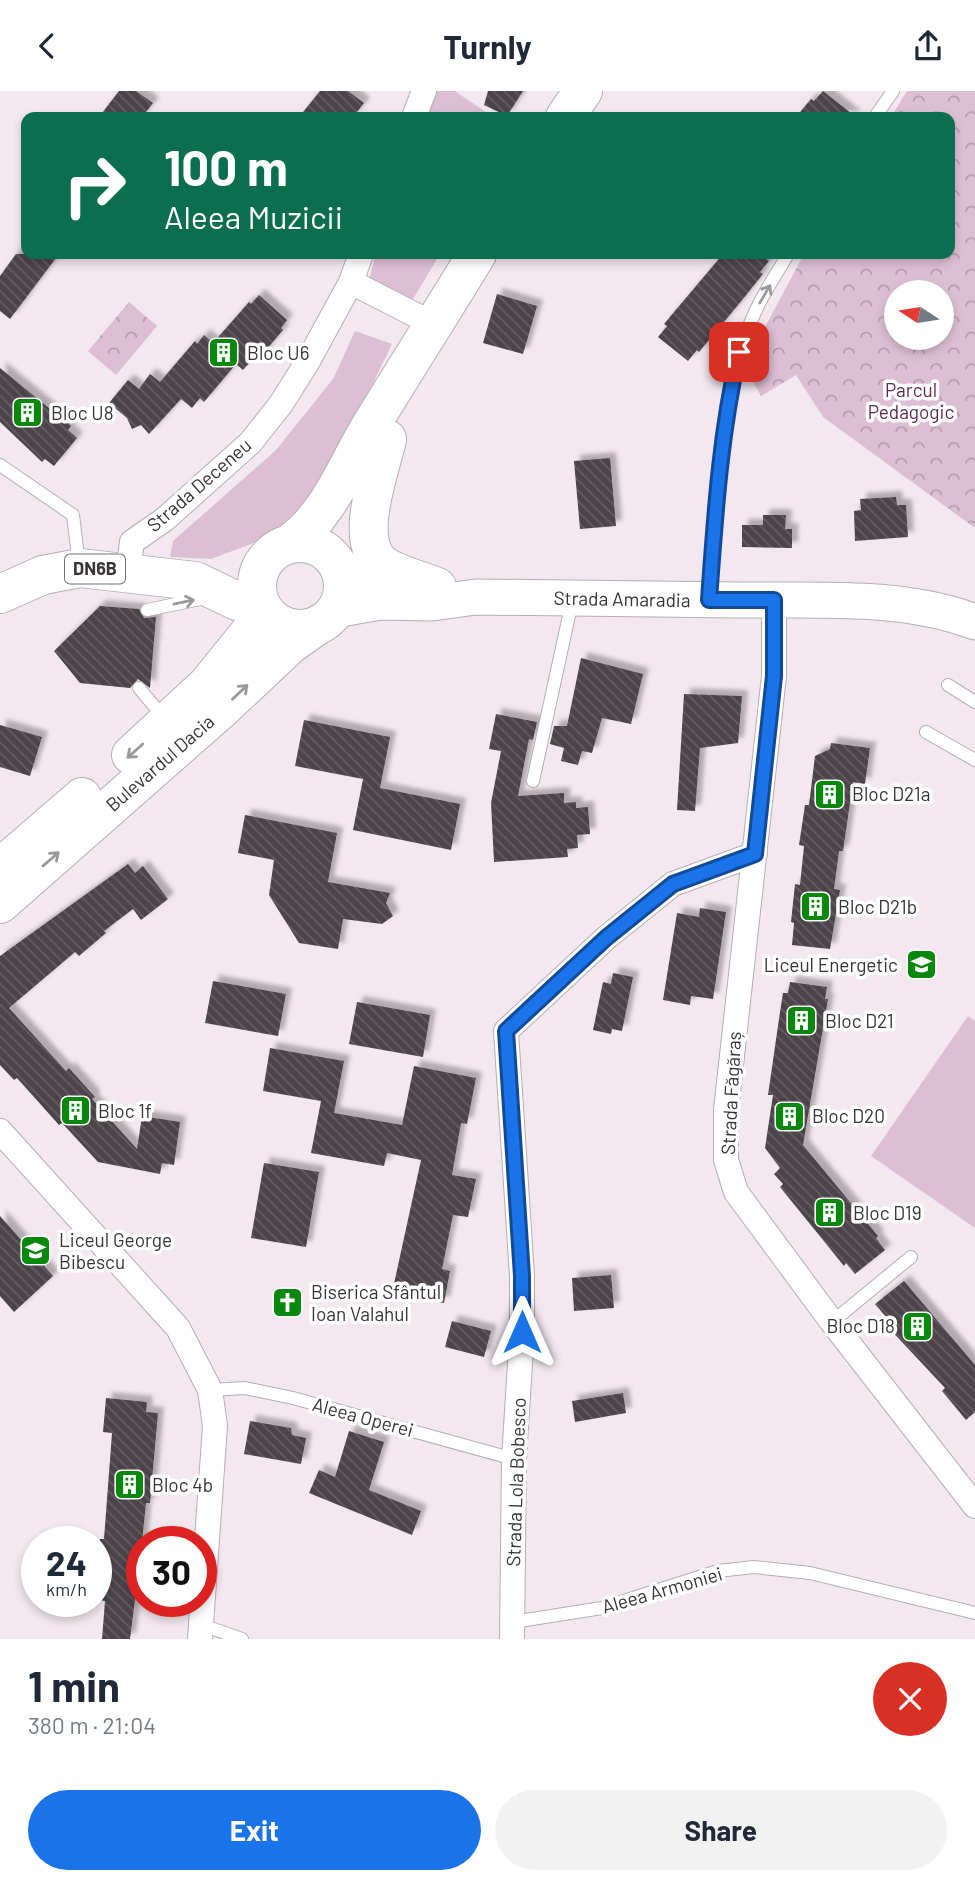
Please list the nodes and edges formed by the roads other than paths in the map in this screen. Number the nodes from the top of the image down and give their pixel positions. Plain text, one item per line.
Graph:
1 (424, 91) edge
2 (583, 91) edge
3 (893, 91) edge
4 (416, 112) edge
5 (568, 112) edge
6 (878, 112) edge
7 (359, 259) edge
8 (474, 259) edge
9 (785, 259) edge
10 (351, 282) junction
11 (435, 325) junction
12 (387, 439) junction
13 (0, 465) edge
14 (281, 548) junction
15 (80, 568) junction
16 (128, 572) junction
17 (437, 587) junction
18 (208, 588) junction
19 (333, 593) junction
20 (0, 594) edge
21 (476, 597) junction
22 (573, 598) junction
23 (709, 600) junction
24 (774, 600) junction
25 (147, 610) dead end
26 (264, 610) junction
27 (975, 622) edge
28 (948, 685) dead end
29 (139, 688) dead end
30 (975, 702) edge
31 (167, 722) junction
32 (926, 732) dead end
33 (975, 760) edge
34 (533, 781) dead end
35 (8, 851) edge
36 (755, 854) junction
37 (0, 904) edge
38 (0, 1131) edge
39 (911, 1257) dead end
40 (832, 1322) junction
41 (210, 1390) junction
42 (514, 1459) junction
43 (975, 1506) edge
44 (975, 1613) edge
45 (512, 1630) edge
46 (201, 1632) edge
47 (242, 1639) edge

1 - 4 street
2 - 5 main road
3 - 6 lane
7 - 10 street, Strada Deceneu
8 - 11 main road
23 -> 9 lane
10 - 11 street
10 - 16 street, Strada Deceneu
11 - 12 main road
11 - 14 main road
12 - 17 main road
12 - 19 main road
13 - 15 lane
14 - 18 main road, DN6B
14 - 19 main road
14 - 26 main road
15 - 16 main road, DN6B
15 - 20 main road, DN6B
16 - 18 main road, DN6B
17 - 19 main road, Strada Amaradia
17 - 21 main road, Strada Amaradia
25 -> 18 lane
18 - 26 main road, DN6B
19 - 21 main road, Strada Amaradia
19 - 26 main road
37 -> 19 main road, Bulevardul Dacia
21 - 22 main road, Strada Amaradia
22 - 23 main road, Strada Amaradia
22 - 34 lane
23 - 24 main road, Strada Amaradia
24 - 27 main road, Strada Amaradia
24 - 36 street, Strada Făgăraș
26 - 31 main road, Bulevardul Dacia
28 - 30 lane
29 - 31 lane
31 -> 35 main road, Bulevardul Dacia
32 - 33 lane
36 - 40 street, Strada Făgăraș
36 - 42 street, Strada Lola Bobesco
38 - 41 street
39 - 40 lane
40 - 43 street, Strada Făgăraș
41 - 42 lane, Aleea Operei
41 - 46 street
42 - 45 street, Strada Lola Bobesco
44 - 45 lane, Aleea Armoniei
46 - 47 lane

